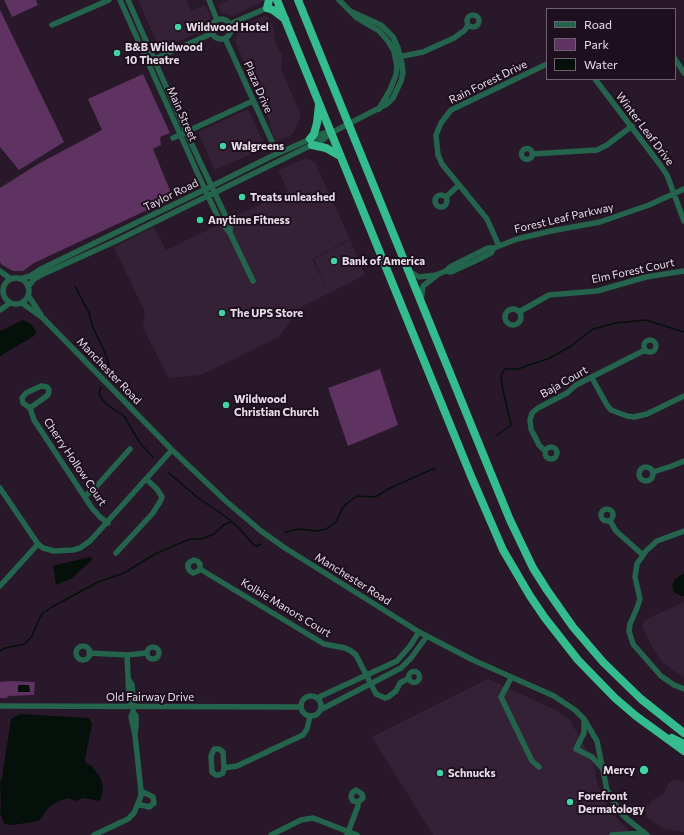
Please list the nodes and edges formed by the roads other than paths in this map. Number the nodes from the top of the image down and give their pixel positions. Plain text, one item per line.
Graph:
1 (109, 0) edge
2 (120, 0) edge
3 (128, 0) edge
4 (209, 0) edge
5 (277, 0) edge
6 (298, 0) edge
7 (339, 0) edge
8 (268, 4) edge
9 (285, 19) junction
10 (217, 20) junction
11 (230, 24) junction
12 (52, 25) dead end
13 (468, 25) dead end
14 (213, 33) junction
15 (225, 38) junction
16 (398, 57) junction
17 (154, 59) junction
18 (676, 61) edge
19 (148, 62) junction
20 (546, 64) edge
21 (684, 73) edge
22 (596, 80) edge
23 (253, 102) junction
24 (320, 104) junction
25 (348, 125) junction
26 (632, 126) junction
27 (186, 132) junction
28 (331, 133) junction
29 (180, 135) junction
30 (174, 138) dead end
31 (311, 142) junction
32 (273, 144) junction
33 (286, 150) junction
34 (532, 154) dead end
35 (269, 157) junction
36 (341, 157) junction
37 (459, 185) junction
38 (212, 186) junction
39 (684, 189) edge
40 (205, 190) junction
41 (215, 193) junction
42 (674, 194) junction
43 (208, 196) junction
44 (446, 197) dead end
45 (684, 221) edge
46 (230, 233) junction
47 (496, 247) junction
48 (408, 270) junction
49 (0, 271) edge
50 (684, 271) edge
51 (436, 275) junction
52 (0, 279) edge
53 (11, 279) junction
54 (20, 279) junction
55 (253, 281) dead end
56 (4, 286) junction
57 (28, 287) junction
58 (28, 295) junction
59 (4, 296) junction
60 (0, 302) edge
61 (421, 302) junction
62 (10, 303) junction
63 (22, 303) junction
64 (0, 310) edge
65 (519, 312) dead end
66 (43, 318) junction
67 (644, 350) dead end
68 (592, 378) junction
69 (684, 396) edge
70 (30, 408) junction
71 (130, 449) dead end
72 (172, 450) junction
73 (544, 452) dead end
74 (684, 461) edge
75 (653, 472) dead end
76 (146, 479) junction
77 (0, 488) edge
78 (85, 496) junction
79 (610, 521) dead end
80 (108, 523) junction
81 (684, 532) edge
82 (38, 544) junction
83 (116, 553) dead end
84 (642, 555) junction
85 (200, 569) dead end
86 (0, 586) edge
87 (418, 632) junction
88 (427, 636) junction
89 (89, 653) dead end
90 (146, 653) dead end
91 (127, 655) junction
92 (367, 676) junction
93 (409, 678) dead end
94 (511, 678) junction
95 (371, 684) junction
96 (684, 689) edge
97 (318, 698) junction
98 (0, 706) edge
99 (300, 707) junction
100 (133, 710) junction
101 (320, 710) junction
102 (310, 716) junction
103 (584, 719) junction
104 (648, 726) junction
105 (684, 733) edge
106 (684, 744) edge
107 (684, 751) edge
108 (224, 768) dead end
109 (539, 768) dead end
110 (603, 769) junction
111 (141, 791) junction
112 (358, 802) dead end
113 (138, 804) junction
114 (348, 833) edge
115 (645, 834) edge
116 (94, 835) edge
117 (270, 835) edge
118 (357, 835) edge
119 (612, 835) edge

1 - 12 street
2 - 19 street, Main Street
3 - 17 street, Main Street
4 - 10 street
5 - 9 highway
6 - 25 highway
7 - 16 street, Taylor Road
8 - 9 highway
8 - 11 street
9 - 24 highway
10 - 11 street
10 - 14 street
11 - 15 street
13 - 16 street
14 - 15 street
14 - 17 street
15 - 23 street, Plaza Drive
16 - 25 street, Taylor Road
17 - 19 street
17 - 27 street, Main Street
18 - 21 street
19 - 29 street, Main Street
20 - 37 street, Rain Forest Drive
22 - 26 street, Winter Leaf Drive
23 - 27 street
23 - 32 street, Plaza Drive
24 - 28 highway
24 - 31 highway
25 - 28 street, Taylor Road
25 - 48 highway
26 - 34 street
26 - 42 street, Winter Leaf Drive
27 - 29 street
27 - 38 street, Main Street
28 - 31 street, Taylor Road
28 - 36 highway
29 - 30 street
29 - 40 street, Main Street
31 - 33 street, Taylor Road
31 - 36 highway
31 - 41 street, Taylor Road
32 - 33 street
32 - 35 street
33 - 35 street, Taylor Road
35 - 38 street, Taylor Road
36 - 104 highway
37 - 44 street
37 - 47 street, Rain Forest Drive
38 - 40 street, Taylor Road
38 - 41 street, Main Street
39 - 42 street, Forest Leaf Parkway
40 - 43 street, Main Street
40 - 54 street, Taylor Road
41 - 43 street, Taylor Road
41 - 46 street, Main Street
42 - 45 street, Winter Leaf Drive
42 - 47 street, Forest Leaf Parkway
43 - 46 street, Main Street
43 - 57 street, Taylor Road
46 - 55 street, Main Street
47 - 51 street, Forest Leaf Parkway
48 - 51 street, Forest Leaf Parkway
48 - 61 highway
49 - 53 street
50 - 65 street, Elm Forest Court
51 - 61 street, Forest Leaf Parkway
52 - 56 street
53 - 54 street
53 - 56 street
54 - 57 street
56 - 59 street
57 - 58 street
58 - 63 street
58 - 66 street, Manchester Road
59 - 60 street
59 - 62 street
61 - 105 highway
62 - 63 street
62 - 64 street
63 - 66 street, Manchester Road
66 - 72 street, Manchester Road
67 - 68 street, Baja Court
68 - 69 street
68 - 73 street, Baja Court
70 - 70 street, Cherry Hollow Court
70 - 78 street, Cherry Hollow Court
71 - 78 street
72 - 76 street
72 - 87 street, Manchester Road
74 - 75 street
76 - 80 street
76 - 83 street
77 - 82 street
78 - 80 street, Cherry Hollow Court
79 - 84 street
80 - 82 street
81 - 84 street
82 - 86 street
84 - 96 street
85 - 92 street, Kolbie Manors Court
87 - 88 street, Manchester Road
87 - 92 street
88 - 94 street, Manchester Road
88 - 95 street
89 - 91 street
90 - 91 street
91 - 100 street
92 - 95 street, Kolbie Manors Court
92 - 97 street
93 - 95 street, Kolbie Manors Court
94 - 103 street, Manchester Road
94 - 109 street
95 - 101 street
97 - 99 street
97 - 101 street
98 - 100 street, Old Fairway Drive
99 - 100 street, Old Fairway Drive
99 - 102 street
100 - 111 street
101 - 102 street
102 - 108 street
103 - 110 street, Manchester Road
103 - 110 street
104 - 106 highway
104 - 107 highway
110 - 115 street, Manchester Road
111 - 113 street
111 - 113 street
112 - 114 street
113 - 116 street
114 - 117 street
114 - 118 street
115 - 119 street

